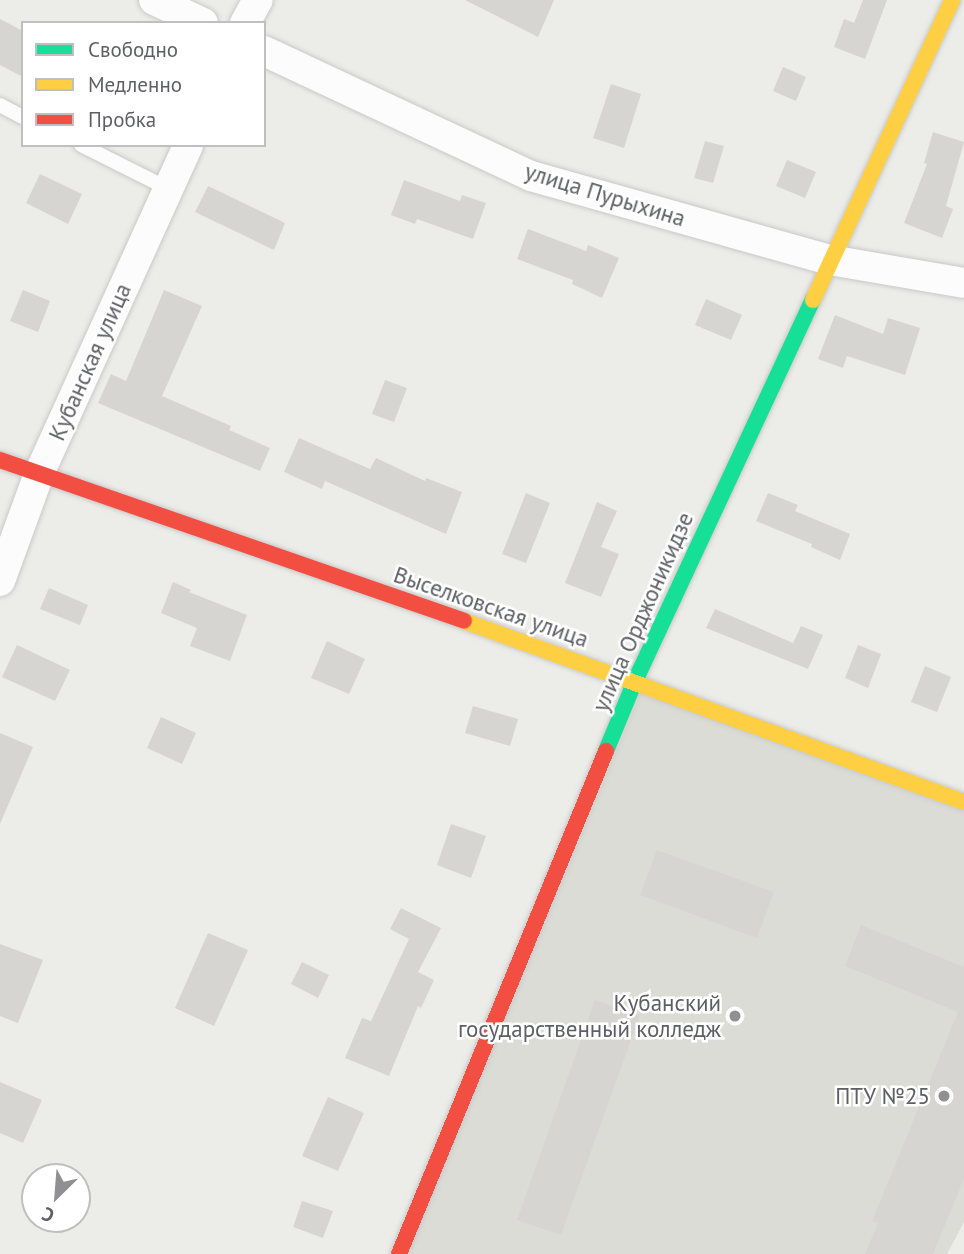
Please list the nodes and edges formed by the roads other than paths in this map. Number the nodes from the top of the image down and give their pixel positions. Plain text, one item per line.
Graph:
1 (154, 0) edge
2 (258, 0) edge
3 (952, 0) edge
4 (200, 21) edge
5 (246, 21) edge
6 (266, 52) edge
7 (0, 105) edge
8 (21, 116) edge
9 (84, 147) edge
10 (187, 147) edge
11 (169, 189) junction
12 (830, 260) junction
13 (964, 283) edge
14 (0, 460) edge
15 (39, 474) junction
16 (0, 581) edge
17 (635, 681) junction
18 (964, 802) edge
19 (399, 1254) edge

1 - 4 street
2 - 5 street
3 - 12 street, улица Орджоникидзе
6 - 12 street, улица Пурыхина
7 - 8 lane
9 - 11 lane
10 - 11 street, Кубанская улица
11 - 15 street, Кубанская улица
12 - 13 street, улица Пурыхина
12 - 17 street, улица Орджоникидзе
14 - 15 street, Выселковская улица
15 - 16 street, Кубанская улица
15 - 17 street, Выселковская улица
17 - 18 street, Выселковская улица
17 - 19 street, улица Орджоникидзе

